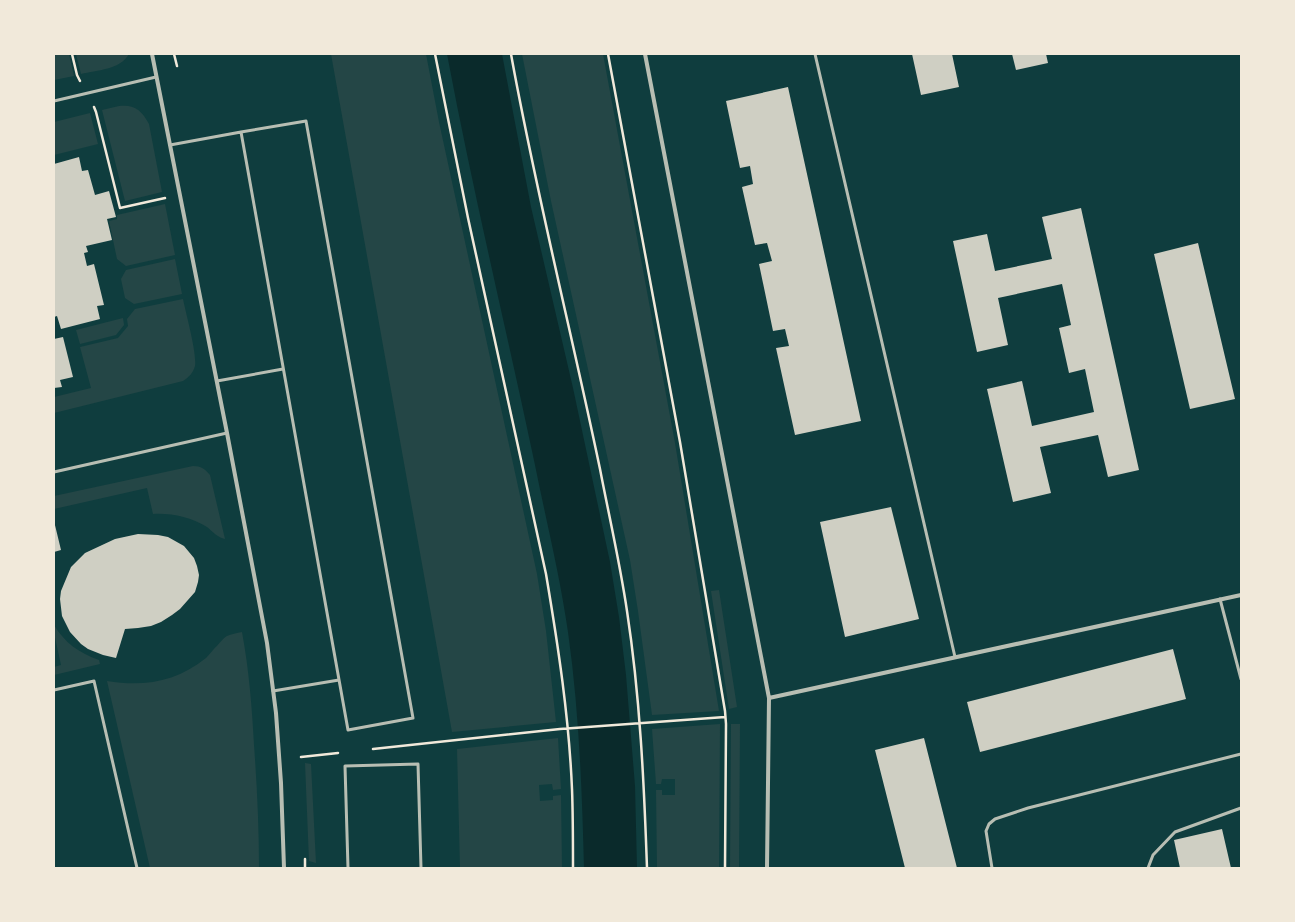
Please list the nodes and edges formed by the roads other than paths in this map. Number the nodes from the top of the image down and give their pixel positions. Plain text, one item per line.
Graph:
1 (152, 54) edge
2 (645, 54) edge
3 (814, 54) edge
4 (156, 77) junction
5 (54, 101) edge
6 (241, 132) junction
7 (170, 145) junction
8 (283, 369) junction
9 (217, 381) junction
10 (227, 433) junction
11 (54, 472) edge
12 (1241, 595) edge
13 (1220, 599) junction
14 (955, 657) junction
15 (1241, 679) edge
16 (339, 680) junction
17 (54, 690) edge
18 (273, 691) junction
19 (769, 698) junction
20 (1241, 754) edge
21 (1241, 808) edge
22 (137, 868) edge
23 (284, 868) edge
24 (348, 868) edge
25 (421, 868) edge
26 (767, 868) edge
27 (992, 868) edge
28 (1148, 868) edge

1 - 4 street
2 - 19 street
3 - 14 lane
4 - 5 lane
4 - 7 street
6 - 7 lane
6 - 8 lane
6 - 16 lane
7 - 9 street
8 - 9 lane
8 - 16 lane
9 - 10 street
10 - 11 lane
10 - 18 street
12 - 13 street
13 - 14 street
13 - 15 lane
14 - 19 street
16 - 18 lane
17 - 22 lane
18 - 23 street
19 - 26 street
20 - 27 lane
21 - 28 lane
24 - 25 lane

